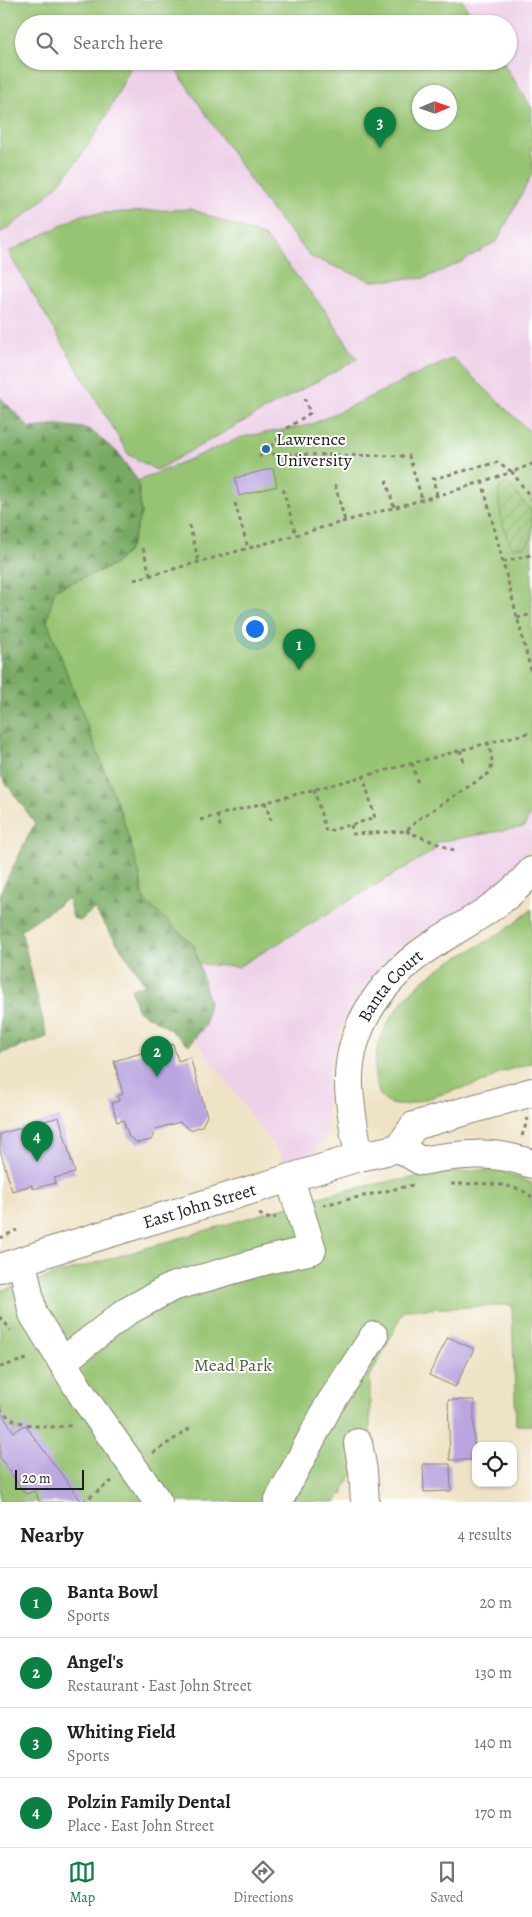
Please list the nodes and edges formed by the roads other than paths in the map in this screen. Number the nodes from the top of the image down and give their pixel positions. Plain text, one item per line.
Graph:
1 (532, 871) edge
2 (531, 1103) edge
3 (399, 1148) junction
4 (526, 1154) edge
5 (359, 1157) junction
6 (290, 1179) junction
7 (11, 1264) edge
8 (374, 1336) dead end
9 (62, 1362) junction
10 (358, 1443) dead end
11 (158, 1502) edge
12 (278, 1502) edge
13 (365, 1502) edge

1 - 5 street, Banta Court
2 - 3 street
3 - 4 street
3 - 5 street, East John Street
5 - 6 street, East John Street
6 - 7 street, East John Street
6 - 9 street
7 - 9 street
8 - 12 street
9 - 11 street
10 - 13 street

